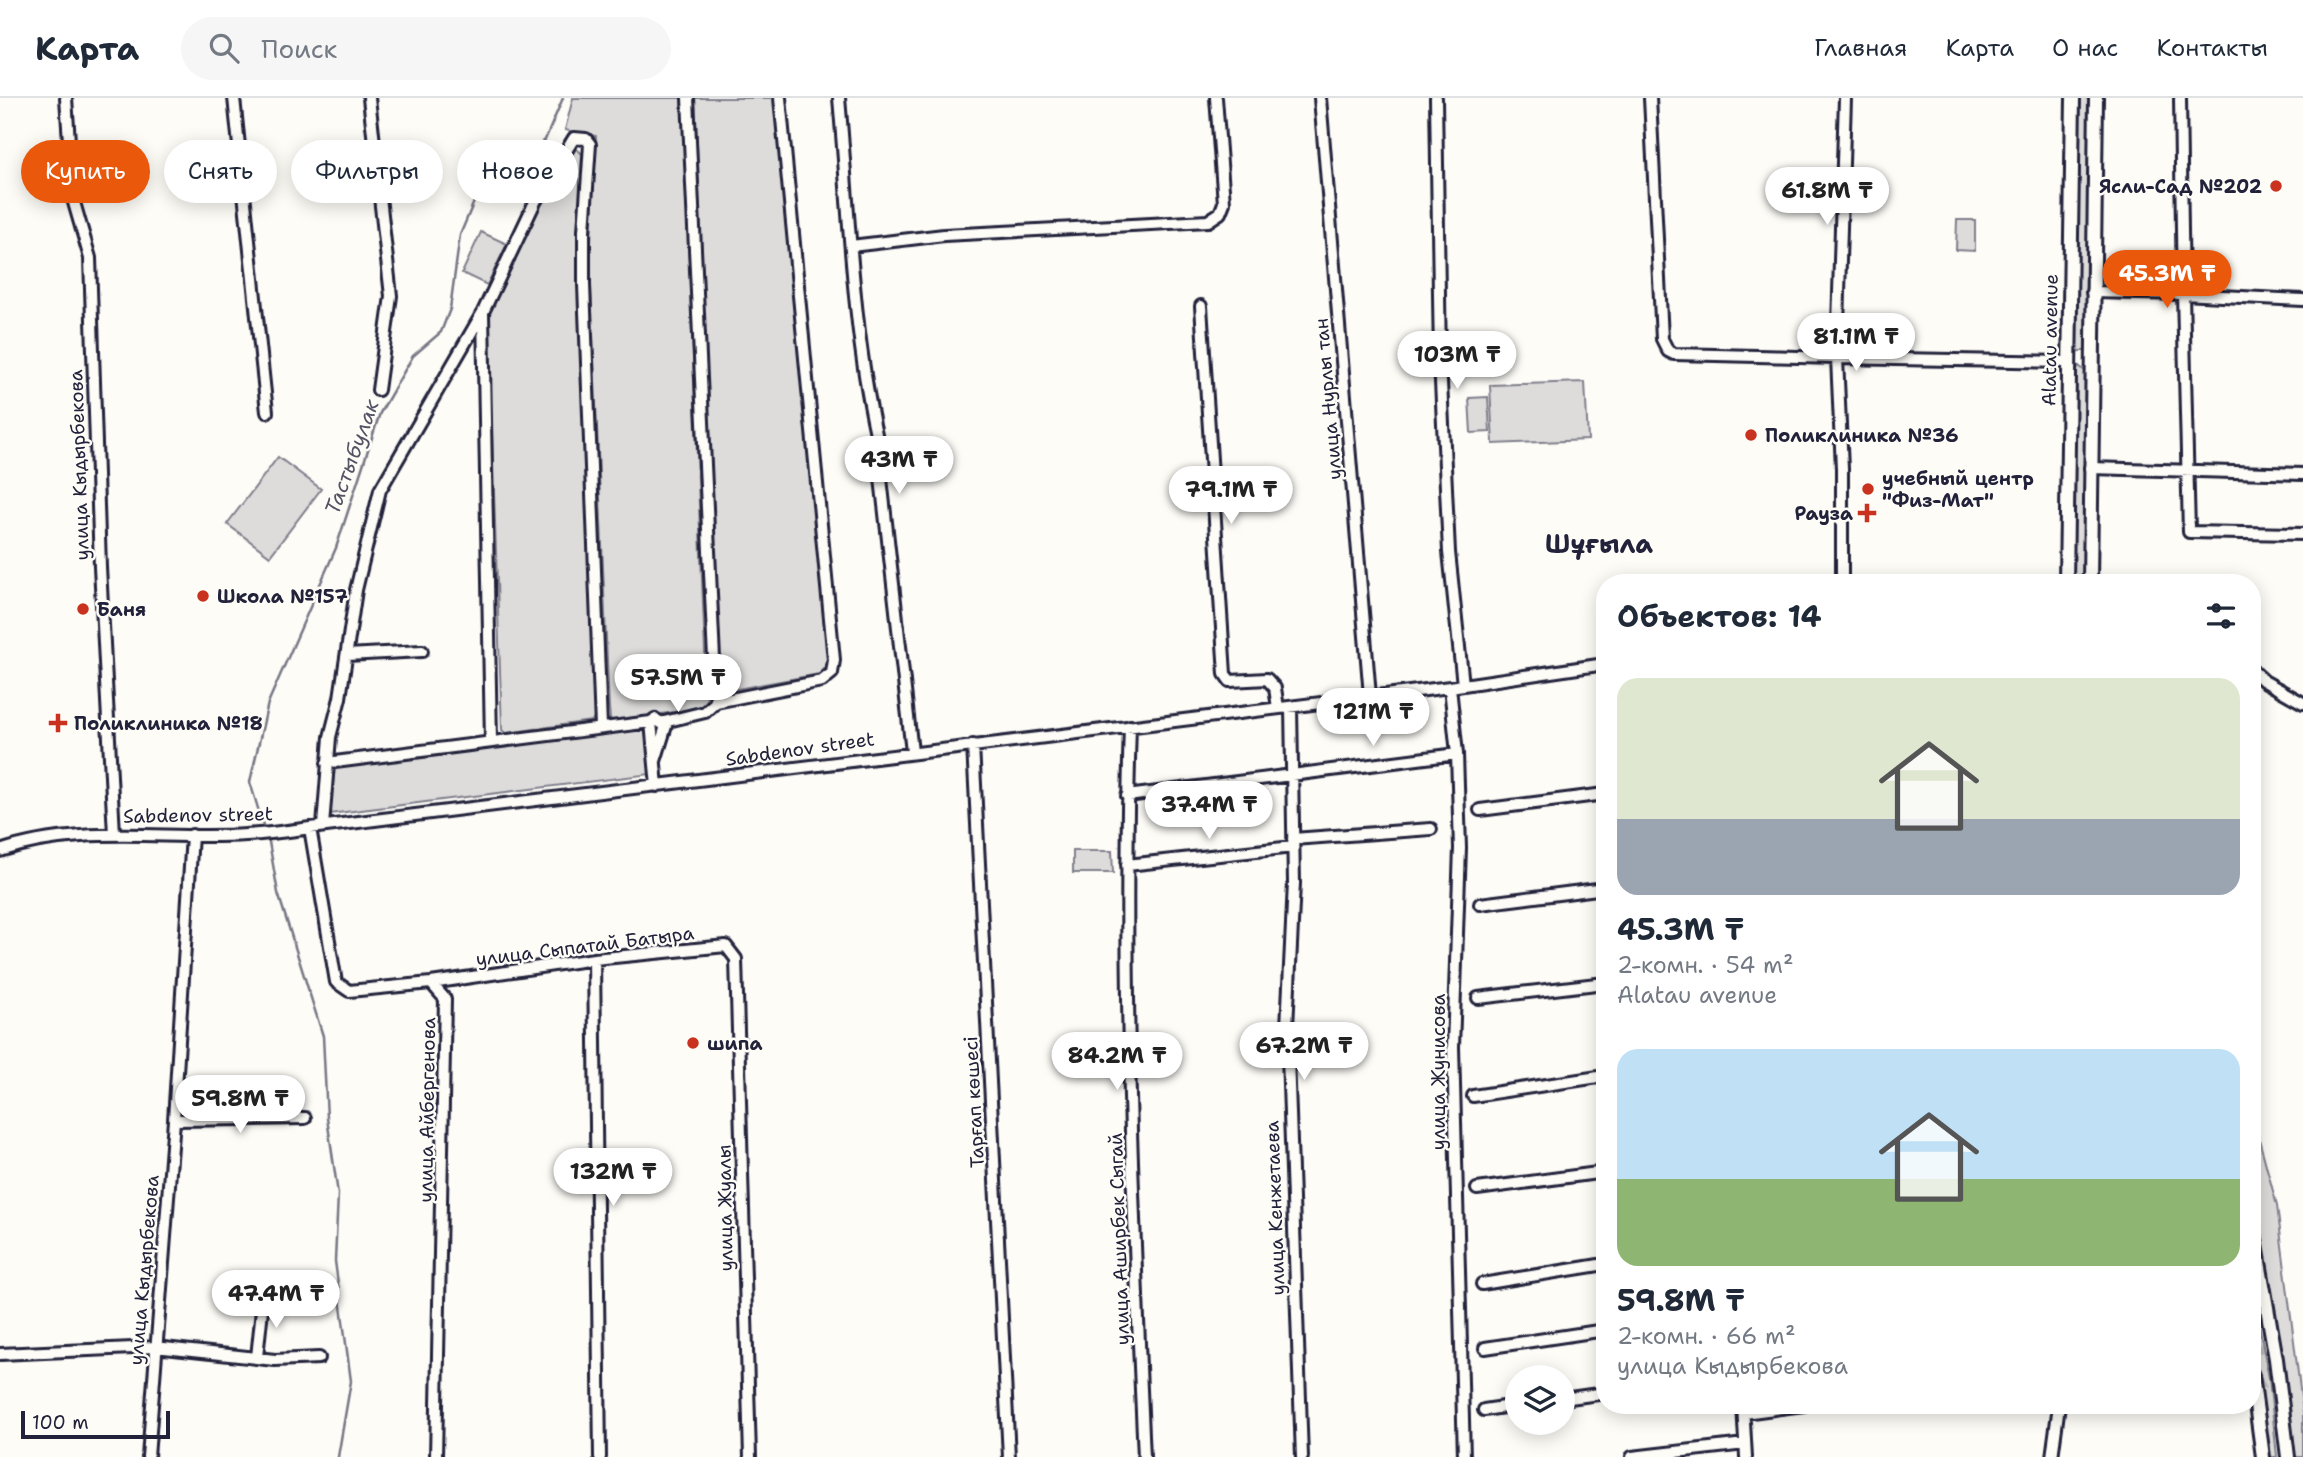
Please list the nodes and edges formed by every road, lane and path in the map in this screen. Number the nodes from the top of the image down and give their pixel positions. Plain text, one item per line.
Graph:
1 (66, 98) edge
2 (234, 98) edge
3 (369, 98) edge
4 (688, 98) edge
5 (780, 98) edge
6 (839, 98) edge
7 (1216, 98) edge
8 (1320, 98) edge
9 (1436, 98) edge
10 (1650, 98) edge
11 (1845, 98) edge
12 (2073, 98) edge
13 (2096, 98) edge
14 (2180, 98) edge
15 (851, 246) junction
16 (2092, 292) junction
17 (2183, 295) junction
18 (2303, 300) edge
19 (1201, 306) dead end
20 (483, 312) junction
21 (1837, 358) junction
22 (2068, 362) junction
23 (2091, 363) junction
24 (378, 390) dead end
25 (267, 412) dead end
26 (2090, 468) junction
27 (2185, 471) junction
28 (2303, 474) edge
29 (2303, 534) edge
30 (1842, 574) edge
31 (2066, 574) edge
32 (2090, 574) edge
33 (422, 651) dead end
34 (347, 655) junction
35 (1596, 665) edge
36 (2261, 679) edge
37 (1463, 685) junction
38 (1450, 687) junction
39 (1370, 696) junction
40 (716, 702) junction
41 (2303, 703) edge
42 (1291, 707) junction
43 (1278, 708) junction
44 (651, 722) junction
45 (664, 722) junction
46 (1130, 726) junction
47 (601, 727) junction
48 (491, 741) junction
49 (973, 745) junction
50 (912, 752) junction
51 (1457, 754) junction
52 (655, 761) junction
53 (327, 763) junction
54 (1292, 774) junction
55 (657, 786) junction
56 (1596, 795) edge
57 (1127, 796) junction
58 (1480, 810) dead end
59 (323, 826) junction
60 (310, 828) junction
61 (1431, 829) dead end
62 (114, 834) junction
63 (192, 835) junction
64 (1293, 843) junction
65 (0, 851) edge
66 (1127, 865) junction
67 (1596, 889) edge
68 (1480, 904) dead end
69 (594, 959) junction
70 (736, 959) joint
71 (431, 983) junction
72 (1596, 984) edge
73 (1478, 998) dead end
74 (1596, 1077) edge
75 (1473, 1096) dead end
76 (305, 1118) dead end
77 (174, 1120) junction
78 (1596, 1173) edge
79 (1476, 1189) dead end
80 (1596, 1265) edge
81 (2261, 1273) edge
82 (1482, 1283) dead end
83 (263, 1300) dead end
84 (1596, 1331) edge
85 (155, 1347) junction
86 (1485, 1348) dead end
87 (0, 1354) edge
88 (257, 1357) junction
89 (319, 1358) dead end
90 (1596, 1394) edge
91 (1575, 1397) edge
92 (1505, 1406) edge
93 (1484, 1409) dead end
94 (1744, 1414) edge
95 (2058, 1414) edge
96 (2257, 1414) edge
97 (1745, 1444) junction
98 (148, 1457) edge
99 (436, 1457) edge
100 (600, 1457) edge
101 (750, 1457) edge
102 (1009, 1457) edge
103 (1144, 1457) edge
104 (1302, 1457) edge
105 (1464, 1457) edge
106 (1632, 1457) edge
107 (1746, 1457) edge
108 (2052, 1457) edge
109 (2263, 1457) edge
110 (2288, 1457) edge

1 - 62 street, улица Кыдырбекова
2 - 25 street
3 - 24 street
4 - 40 street
5 - 40 street
6 - 15 street
7 - 15 street
8 - 39 street, улица Нурлы тан
9 - 37 street
10 - 21 street
11 - 21 street
12 - 22 main road, Alatau avenue
13 - 16 main road
14 - 17 street
15 - 50 street
16 - 17 street
16 - 23 main road
17 - 18 street
17 - 27 street
19 - 43 street
20 - 34 street
20 - 47 street
20 - 48 street
21 - 22 street
21 - 30 street
22 - 23 main road
22 - 31 main road, Alatau avenue
23 - 26 main road
26 - 27 street
26 - 32 main road
27 - 28 street
27 - 29 street
33 - 34 street
34 - 53 street
35 - 37 street, Sabdenov street
36 - 41 street
37 - 38 street, Sabdenov street
38 - 39 street, Sabdenov street
38 - 51 street, улица Жунисова
39 - 42 street, Sabdenov street
40 - 45 street
42 - 43 street, Sabdenov street
42 - 54 street, улица Кенжетаева
43 - 46 street, Sabdenov street
44 - 45 street
44 - 47 street
44 - 52 street
45 - 52 street
46 - 49 street, Sabdenov street
46 - 57 street, улица Аширбек Сыгай
47 - 48 street
48 - 53 street
49 - 50 street, Sabdenov street
49 - 102 street, Тарғап көшесі
50 - 55 street, Sabdenov street
51 - 54 street
51 - 105 street, улица Жунисова
52 - 55 street
53 - 59 street
54 - 57 street
54 - 64 street, улица Кенжетаева
55 - 59 street, Sabdenov street
56 - 58 street
57 - 66 street, улица Аширбек Сыгай
59 - 60 street, Sabdenov street
60 - 63 street, Sabdenov street
60 - 71 street
61 - 64 street
62 - 63 street, Sabdenov street
62 - 65 street, Sabdenov street
63 - 77 street, улица Кыдырбекова
64 - 66 street
64 - 104 street, улица Кенжетаева
66 - 103 street, улица Аширбек Сыгай
67 - 68 street
69 - 70 street, улица Сыпатай Батыра
69 - 71 street, улица Сыпатай Батыра
69 - 100 street
70 - 101 street, улица Жуалы
71 - 99 street, улица Айбергенова
72 - 73 street
74 - 75 street
76 - 77 street
77 - 85 street, улица Кыдырбекова
78 - 79 street
80 - 82 street
81 - 110 main road
83 - 88 street
84 - 86 street
85 - 87 street
85 - 88 street
85 - 98 street, улица Кыдырбекова
88 - 89 street
90 - 91 street
92 - 93 street
94 - 97 street
95 - 108 street
96 - 109 main road
97 - 106 street
97 - 107 street

